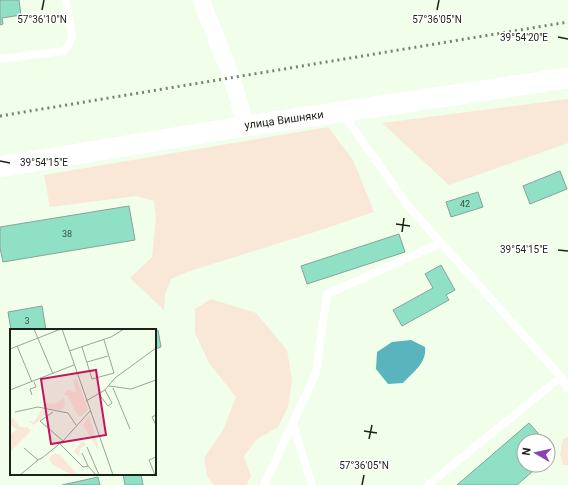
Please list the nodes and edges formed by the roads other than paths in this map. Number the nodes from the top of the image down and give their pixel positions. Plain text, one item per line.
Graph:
1 (66, 0) edge
2 (204, 2) edge
3 (0, 59) edge
4 (568, 78) edge
5 (342, 111) junction
6 (246, 126) junction
7 (0, 167) edge
8 (442, 243) junction
9 (561, 377) junction
10 (568, 388) edge
11 (293, 425) junction
12 (264, 485) edge
13 (312, 485) edge
14 (428, 485) edge

1 - 3 lane
2 - 6 street
4 - 5 street, улица Вишняки
5 - 6 street, улица Вишняки
5 - 8 lane
6 - 7 street, улица Вишняки
8 - 9 lane
8 - 11 lane
9 - 10 lane
9 - 14 lane
11 - 12 lane
11 - 13 lane

